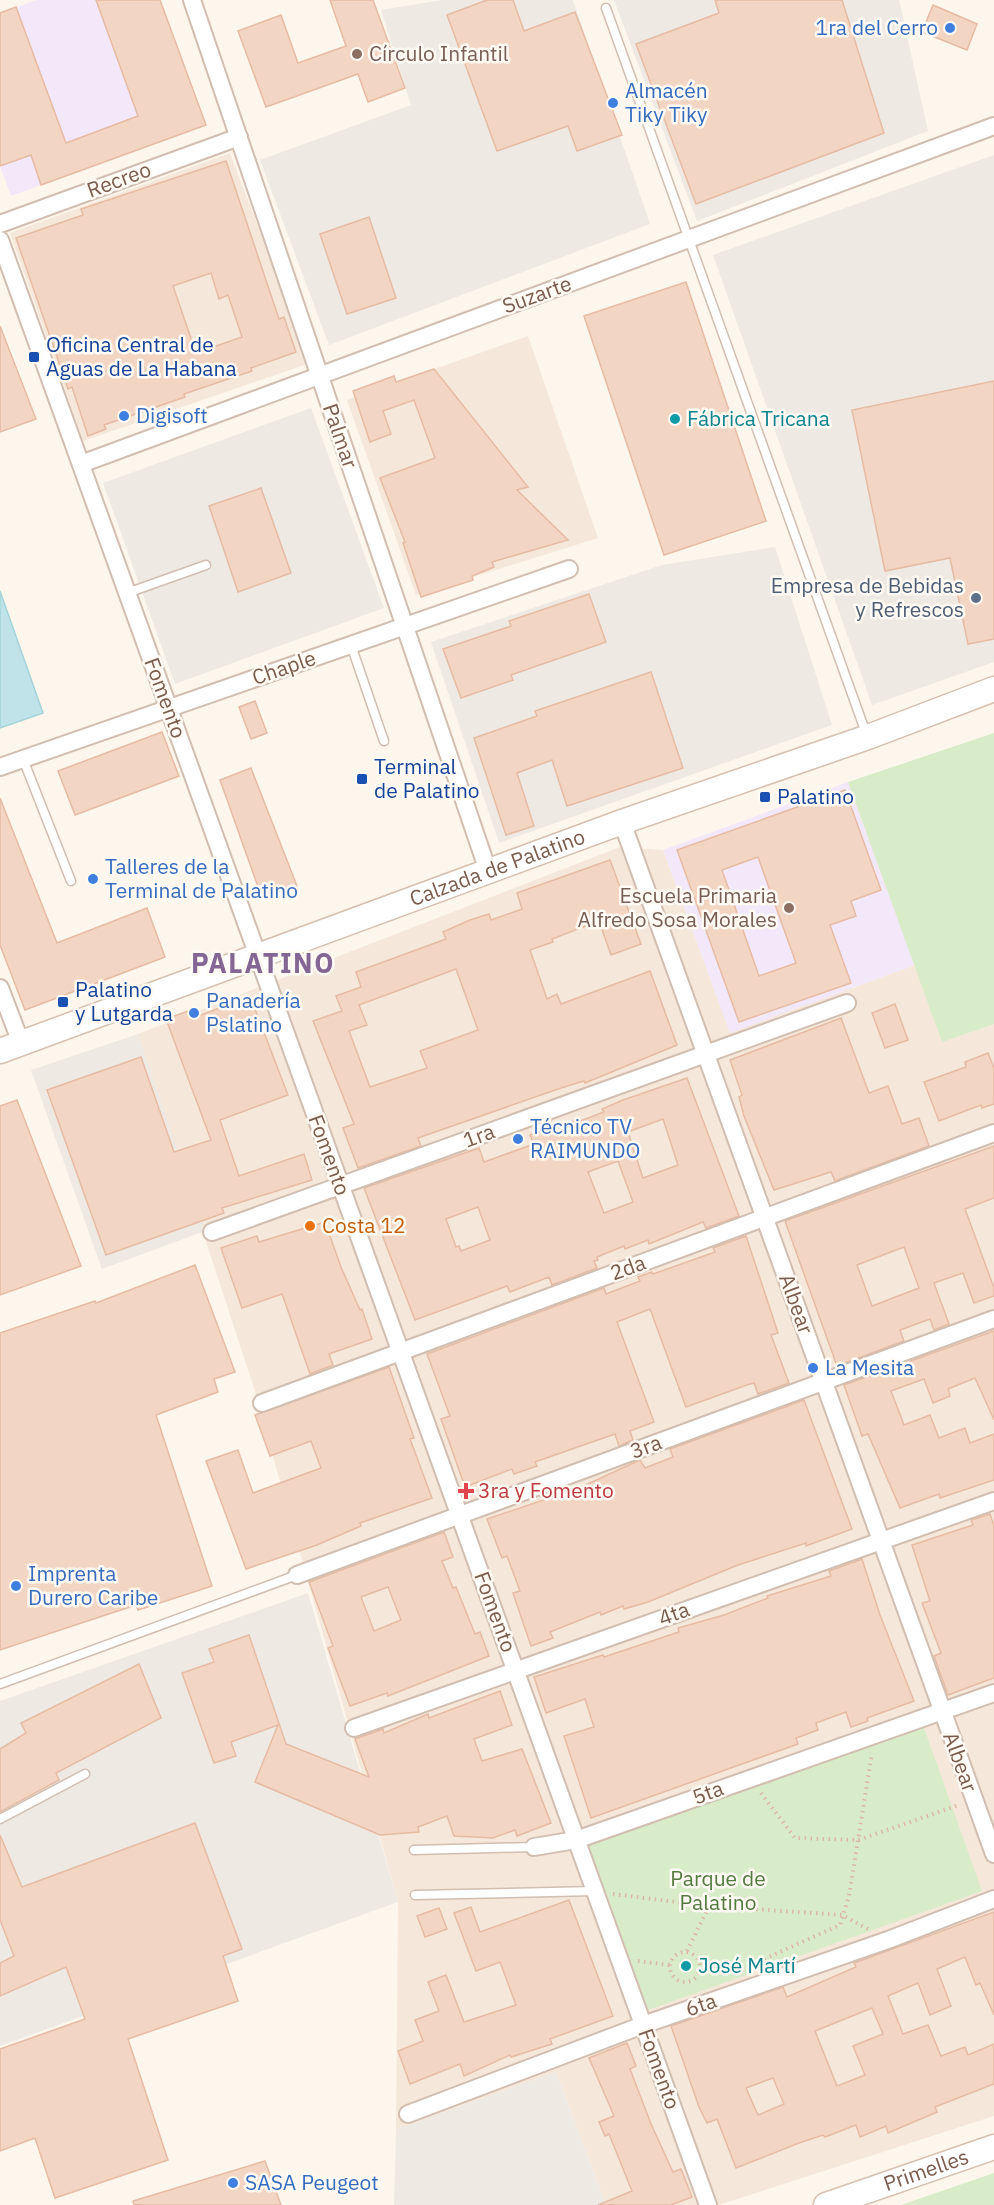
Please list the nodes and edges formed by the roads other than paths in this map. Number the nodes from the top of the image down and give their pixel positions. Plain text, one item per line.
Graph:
1 (192, 0) edge
2 (606, 8) dead end
3 (994, 126) edge
4 (239, 136) junction
5 (0, 224) edge
6 (690, 239) junction
7 (0, 240) edge
8 (320, 375) junction
9 (81, 464) junction
10 (206, 565) dead end
11 (569, 569) dead end
12 (127, 593) junction
13 (405, 626) junction
14 (351, 645) junction
15 (994, 689) edge
16 (168, 708) junction
17 (868, 737) junction
18 (384, 741) dead end
19 (23, 759) junction
20 (0, 767) edge
21 (622, 822) junction
22 (488, 871) junction
23 (71, 881) dead end
24 (258, 957) junction
25 (0, 988) edge
26 (847, 1003) dead end
27 (11, 1047) edge
28 (706, 1054) junction
29 (994, 1133) edge
30 (340, 1185) junction
31 (765, 1218) junction
32 (212, 1232) dead end
33 (994, 1319) edge
34 (401, 1352) junction
35 (824, 1382) junction
36 (262, 1402) dead end
37 (994, 1501) edge
38 (459, 1515) junction
39 (881, 1541) junction
40 (297, 1575) joint
41 (516, 1671) junction
42 (0, 1684) edge
43 (994, 1693) edge
44 (942, 1711) junction
45 (354, 1728) dead end
46 (85, 1773) dead end
47 (0, 1819) edge
48 (576, 1840) junction
49 (534, 1848) joint
50 (414, 1850) dead end
51 (994, 1853) edge
52 (595, 1891) junction
53 (415, 1895) dead end
54 (994, 1899) edge
55 (643, 2025) junction
56 (408, 2114) dead end
57 (994, 2147) edge
58 (708, 2205) edge
59 (826, 2205) edge

1 - 4 street, Palmar
2 - 6 lane
3 - 6 street, Suzarte
4 - 5 street, Recreo
4 - 8 street, Palmar
6 - 8 street, Suzarte
6 - 17 lane
7 - 9 street, Fomento
8 - 9 street, Suzarte
8 - 13 street, Palmar
9 - 12 street, Fomento
10 - 12 lane
11 - 13 street, Chaple
12 - 16 street, Fomento
13 - 14 street, Chaple
13 - 22 street, Palmar
14 - 16 street, Chaple
14 - 18 lane
15 - 17 street, Calzada de Palatino
16 - 19 street, Chaple
16 - 24 street, Fomento
17 - 21 street, Calzada de Palatino
19 - 20 street, Chaple
19 - 23 lane
21 - 22 street, Calzada de Palatino
21 - 28 street, Albear
22 - 24 street, Calzada de Palatino
24 - 27 street, Calzada de Palatino
24 - 30 street, Fomento
25 - 27 street
26 - 28 street, 1ra
28 - 30 street, 1ra
28 - 31 street, Albear
29 - 31 street, 2da
30 - 32 street, 1ra
30 - 34 street, Fomento
31 - 34 street, 2da
31 - 35 street, Albear
33 - 35 street, 3ra
34 - 36 street, 2da
34 - 38 street, Fomento
35 - 38 street, 3ra
35 - 39 street, Albear
37 - 39 street, 4ta
38 - 40 street, 3ra
38 - 41 street, Fomento
39 - 41 street, 4ta
39 - 44 street, Albear
40 - 42 lane
41 - 45 street, 4ta
41 - 48 street, Fomento
43 - 44 street, 5ta
44 - 48 street, 5ta
44 - 51 street, Albear
46 - 47 lane
48 - 49 street, 5ta
48 - 52 street, Fomento
49 - 50 lane, 5ta
52 - 53 lane
52 - 55 street, Fomento
54 - 55 street, 6ta
55 - 56 street, 6ta
55 - 58 street, Fomento
57 - 59 street, Primelles

